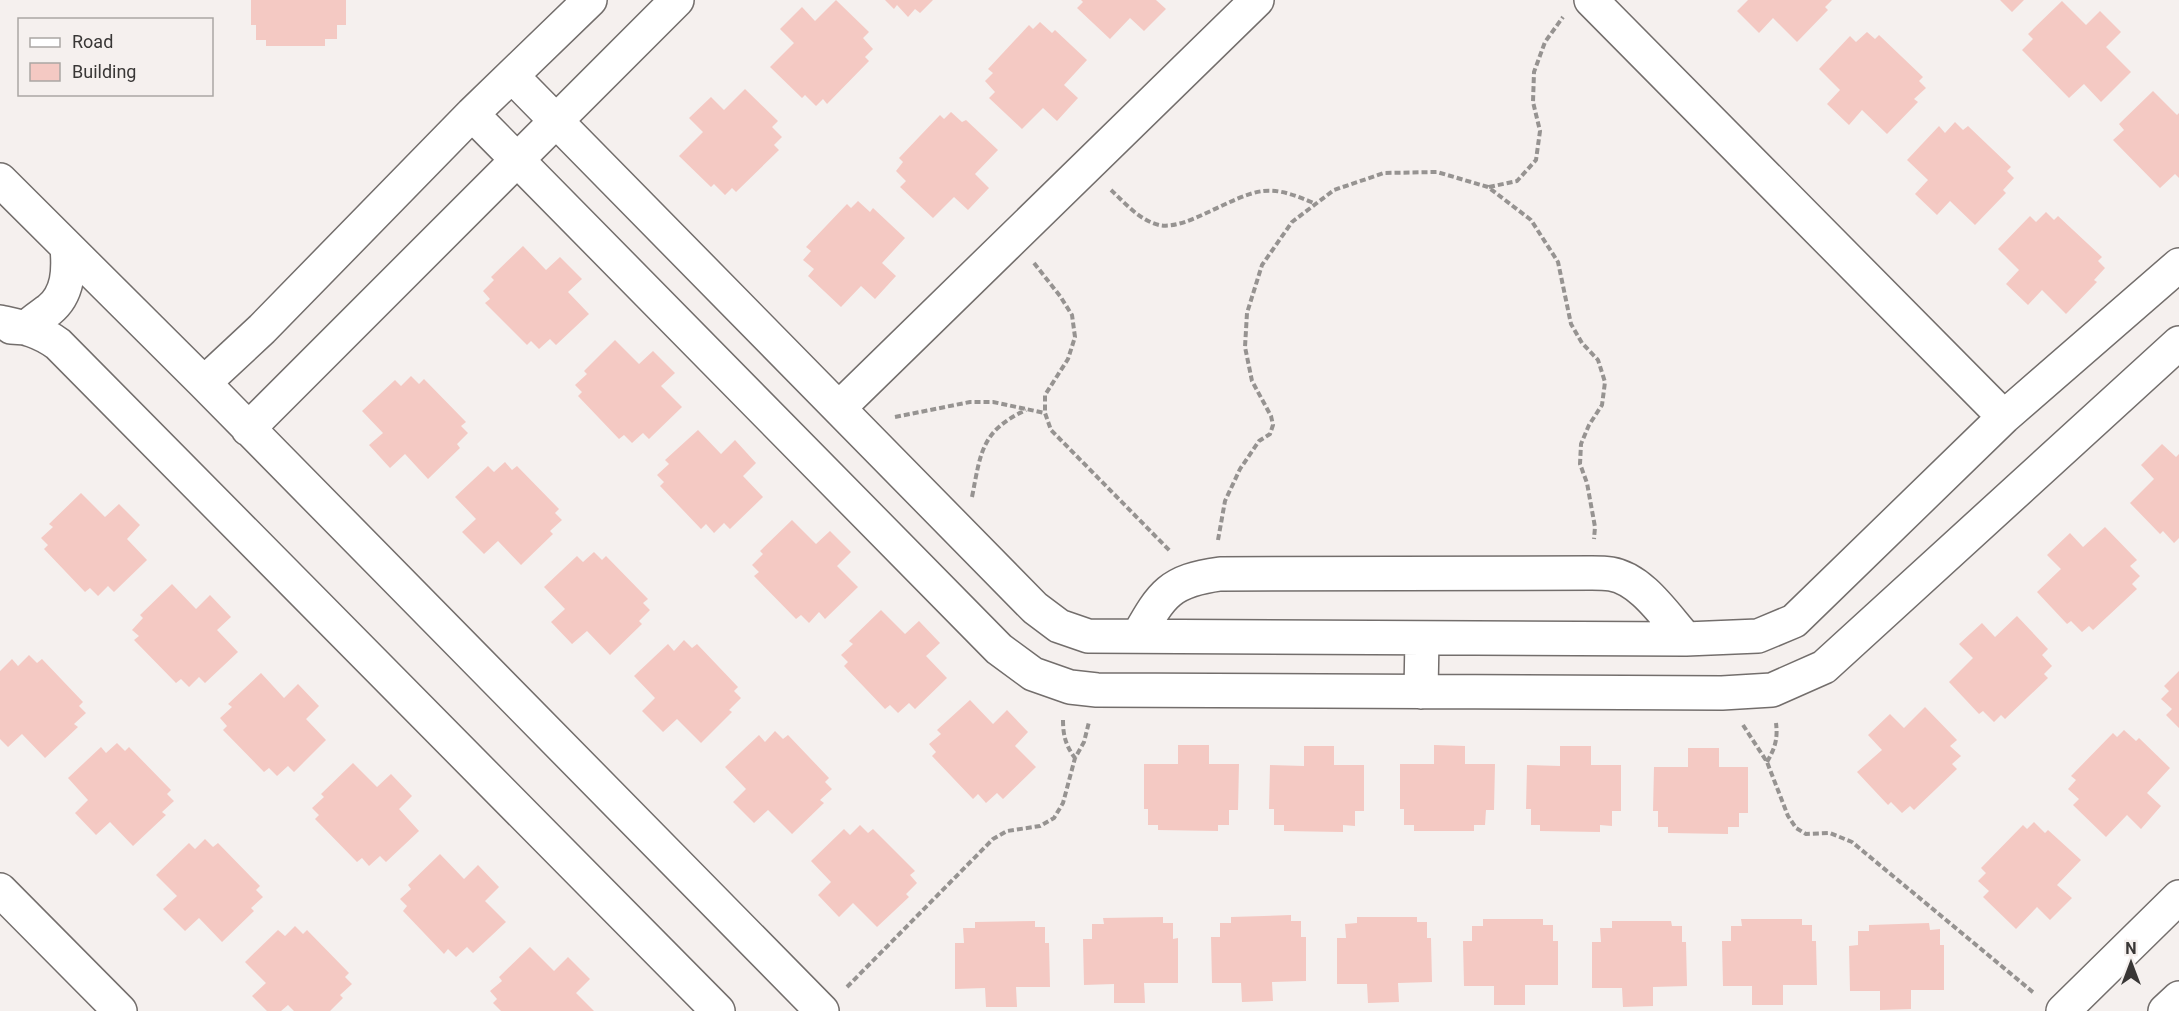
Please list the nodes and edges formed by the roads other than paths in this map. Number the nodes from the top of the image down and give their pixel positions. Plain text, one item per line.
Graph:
1 (590, 0) edge
2 (676, 0) edge
3 (1257, 0) edge
4 (1581, 6) edge
5 (512, 76) junction
6 (472, 114) junction
7 (555, 121) junction
8 (518, 158) junction
9 (4, 188) edge
10 (67, 247) junction
11 (2179, 265) edge
12 (9, 326) edge
13 (2179, 343) edge
14 (204, 382) junction
15 (847, 417) junction
16 (2004, 417) junction
17 (248, 429) junction
18 (1138, 636) junction
19 (1422, 638) junction
20 (1686, 639) junction
21 (1420, 692) junction
22 (0, 890) edge
23 (2179, 897) edge
24 (2179, 998) edge
25 (831, 1003) edge
26 (2050, 1004) edge
27 (120, 1011) edge
28 (718, 1011) edge
29 (2165, 1011) edge

1 - 5 street
2 - 7 street
3 - 15 street
4 - 16 street
5 - 6 street
5 - 7 street
6 - 8 street
6 - 14 street
7 - 8 street
7 - 15 street
8 - 17 street
8 - 21 street
9 - 10 street
10 - 12 street
10 - 14 street
11 - 16 street
12 - 28 street
13 - 21 street
14 - 17 street
15 - 18 street
16 - 20 street
17 - 25 street
18 - 19 street
18 - 20 street
19 - 20 street
19 - 21 street
22 - 27 street
23 - 26 street
24 - 29 street

